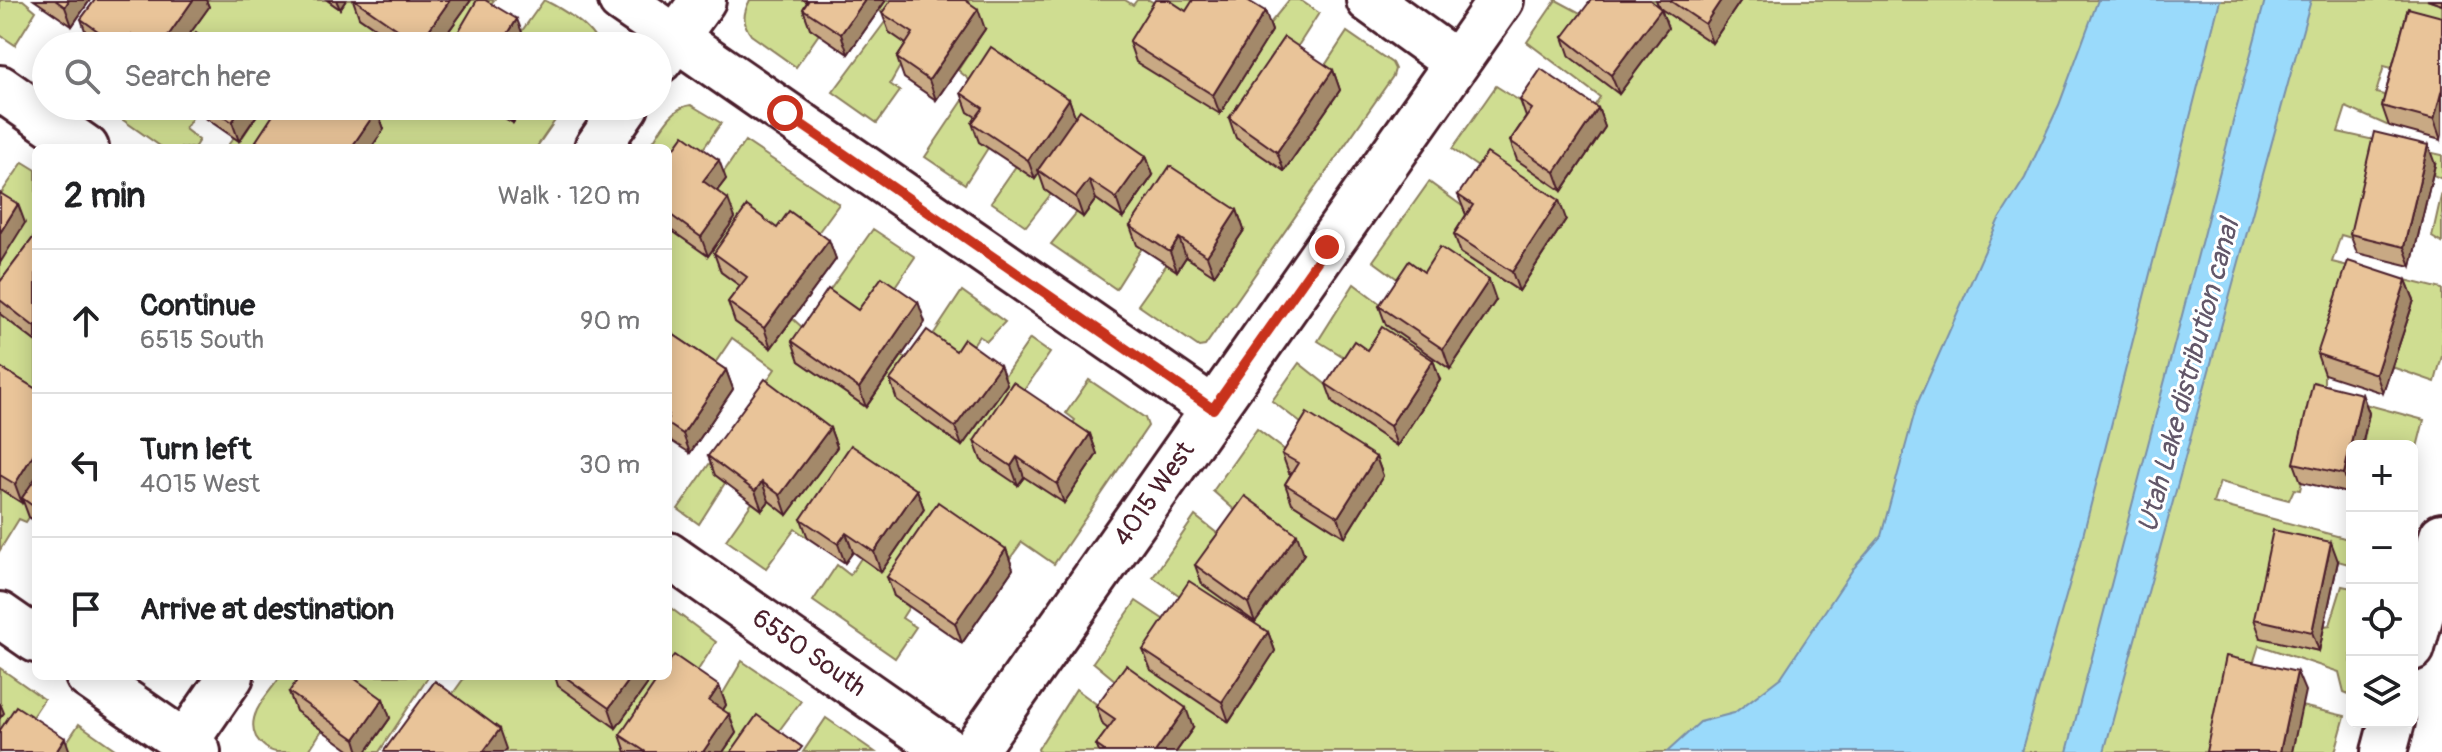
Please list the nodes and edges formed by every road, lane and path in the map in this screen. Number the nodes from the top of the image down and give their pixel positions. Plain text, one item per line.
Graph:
1 (621, 0) edge
2 (703, 0) edge
3 (1369, 0) edge
4 (1501, 0) edge
5 (650, 32) edge
6 (672, 43) edge
7 (672, 53) edge
8 (1455, 62) junction
9 (0, 88) edge
10 (32, 110) edge
11 (46, 120) edge
12 (616, 120) edge
13 (80, 144) edge
14 (600, 144) edge
15 (1213, 409) junction
16 (2442, 536) edge
17 (672, 558) edge
18 (0, 615) edge
19 (2418, 626) edge
20 (32, 637) edge
21 (94, 680) edge
22 (229, 680) edge
23 (2390, 728) edge
24 (192, 748) edge
25 (950, 752) edge
26 (973, 752) edge
27 (2384, 752) edge

1 - 5 street
2 - 6 street
3 - 8 street
4 - 8 street, 4015 West
7 - 15 street
8 - 15 street, 4015 West
9 - 10 street
11 - 13 street
12 - 14 street
15 - 26 street, 4015 West
16 - 19 street
17 - 25 street, 6550 South
18 - 20 street
21 - 24 street
22 - 24 street
23 - 27 street

